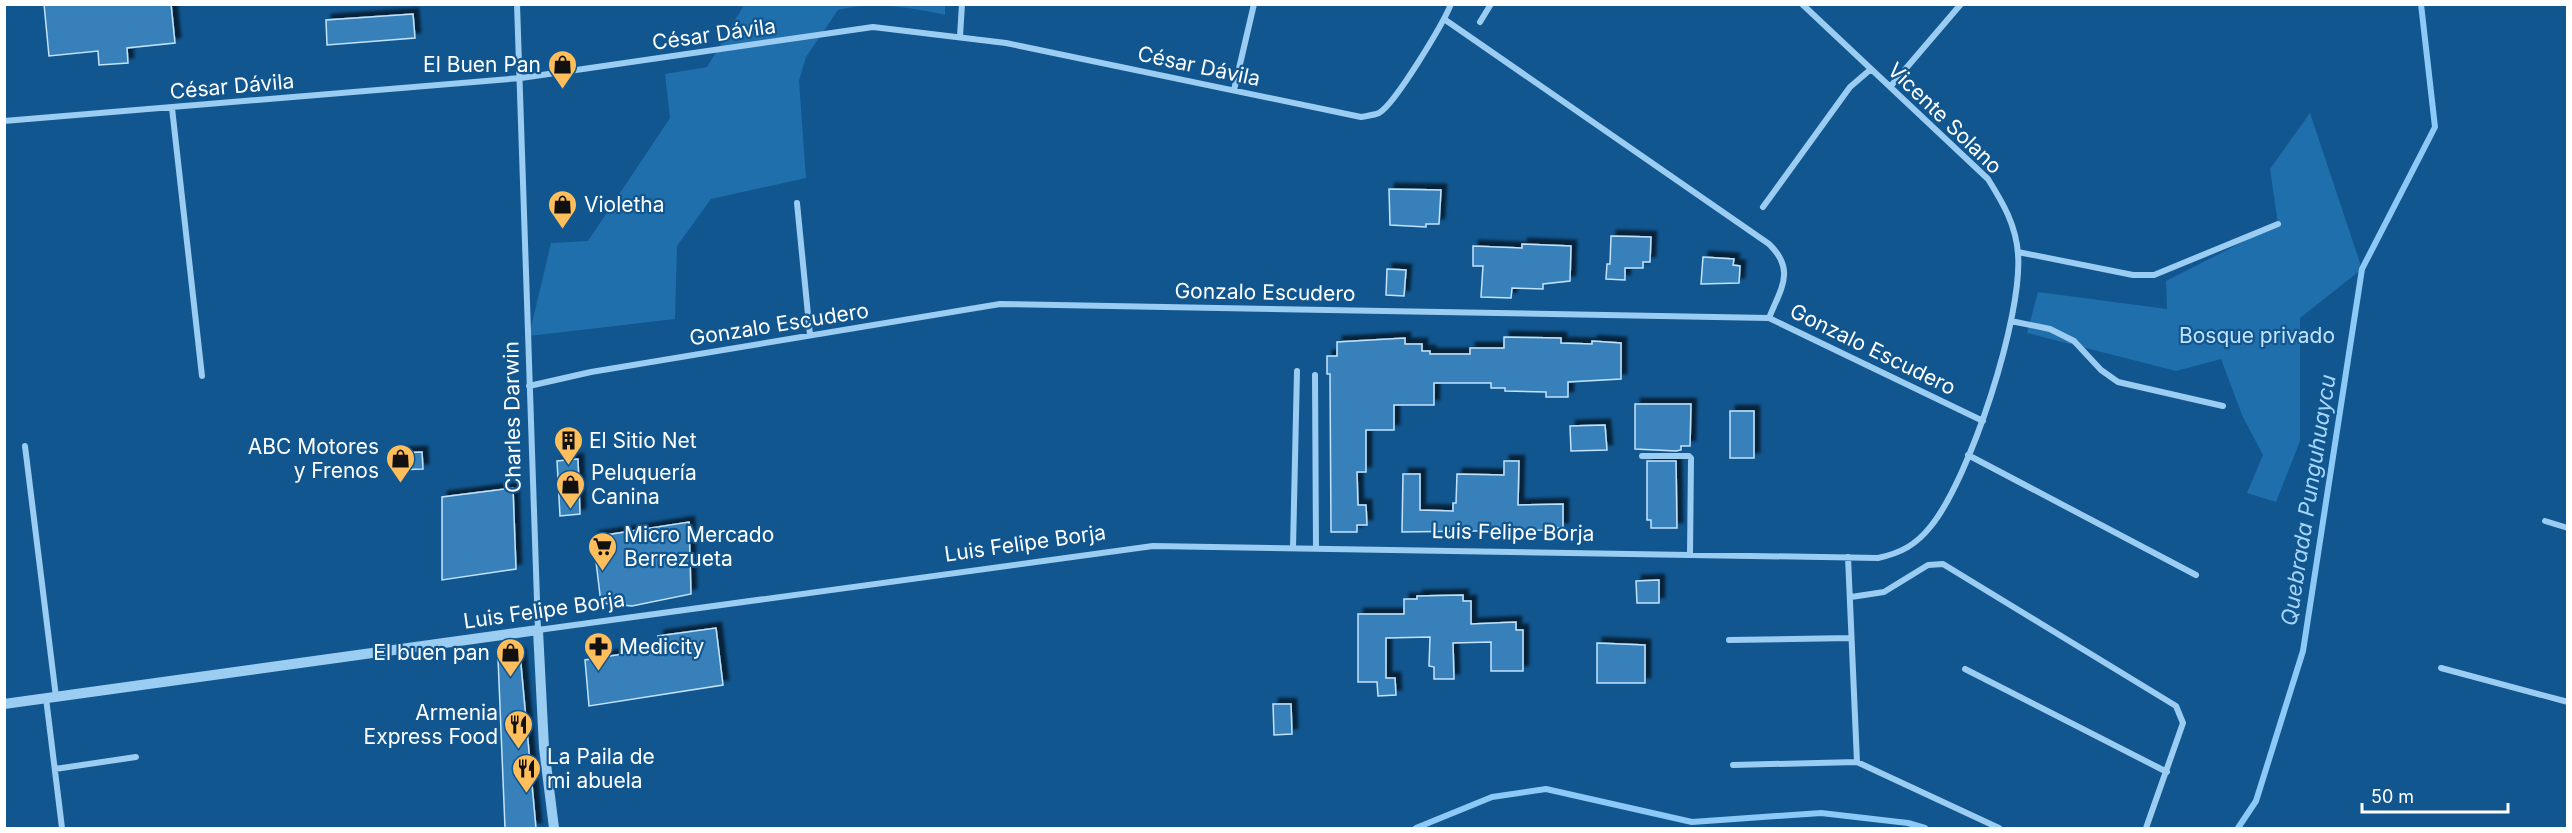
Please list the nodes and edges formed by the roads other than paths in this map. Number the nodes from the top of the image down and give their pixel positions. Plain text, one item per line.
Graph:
1 (517, 4) edge
2 (962, 4) edge
3 (1254, 4) edge
4 (1450, 4) edge
5 (1491, 4) edge
6 (1802, 4) edge
7 (1961, 4) edge
8 (1444, 19) junction
9 (1480, 22) dead end
10 (960, 36) junction
11 (1871, 69) junction
12 (521, 78) junction
13 (1890, 87) junction
14 (1234, 90) junction
15 (172, 108) junction
16 (4, 121) edge
17 (797, 203) dead end
18 (1763, 207) dead end
19 (2278, 224) dead end
20 (2018, 252) junction
21 (1769, 318) junction
22 (2011, 321) junction
23 (810, 335) junction
24 (1297, 371) dead end
25 (1315, 375) dead end
26 (202, 376) dead end
27 (529, 386) junction
28 (2223, 406) dead end
29 (1983, 421) junction
30 (25, 446) dead end
31 (1968, 455) junction
32 (1642, 456) dead end
33 (2545, 521) dead end
34 (2568, 528) edge
35 (1293, 548) junction
36 (1317, 548) junction
37 (1690, 555) junction
38 (1848, 557) junction
39 (2196, 575) dead end
40 (1851, 597) junction
41 (538, 630) junction
42 (1851, 638) junction
43 (1729, 640) dead end
44 (2441, 668) dead end
45 (1965, 669) dead end
46 (51, 698) junction
47 (2568, 702) edge
48 (4, 704) edge
49 (136, 757) dead end
50 (1857, 762) junction
51 (1733, 765) dead end
52 (55, 769) junction
53 (2167, 772) junction
54 (62, 828) edge
55 (554, 828) edge
56 (1999, 828) edge
57 (2146, 828) edge

1 - 12 street, Charles Darwin
2 - 10 street
3 - 14 street
4 - 8 street, César Dávila
5 - 9 street
6 - 11 street, Vicente Solano
7 - 13 street
8 - 14 street, César Dávila
8 - 21 street
10 - 12 street, César Dávila
10 - 14 street, César Dávila
11 - 13 street, Vicente Solano
11 - 18 street
12 - 15 street, César Dávila
12 - 27 street, Charles Darwin
13 - 20 street, Vicente Solano
15 - 16 street, César Dávila
15 - 26 street
17 - 23 street
19 - 20 street
20 - 22 street, Vicente Solano
21 - 23 street, Gonzalo Escudero
21 - 29 street, Gonzalo Escudero
22 - 28 street
22 - 29 street, Vicente Solano
23 - 27 street, Gonzalo Escudero
24 - 35 street
25 - 36 street
27 - 41 street, Charles Darwin
29 - 31 street, Luis Felipe Borja
30 - 46 street
31 - 38 street, Luis Felipe Borja
31 - 39 street
32 - 37 street
33 - 34 street
35 - 36 street, Luis Felipe Borja
35 - 41 street, Luis Felipe Borja
36 - 37 street, Luis Felipe Borja
37 - 38 street, Luis Felipe Borja
38 - 40 street
40 - 42 street
40 - 53 street
41 - 46 street, Luis Felipe Borja
41 - 55 street, Charles Darwin
42 - 43 street
42 - 50 street
44 - 47 street
45 - 53 street
46 - 48 street, Luis Felipe Borja
46 - 52 street
49 - 52 street
50 - 51 street
50 - 56 street
52 - 54 street
53 - 57 street

